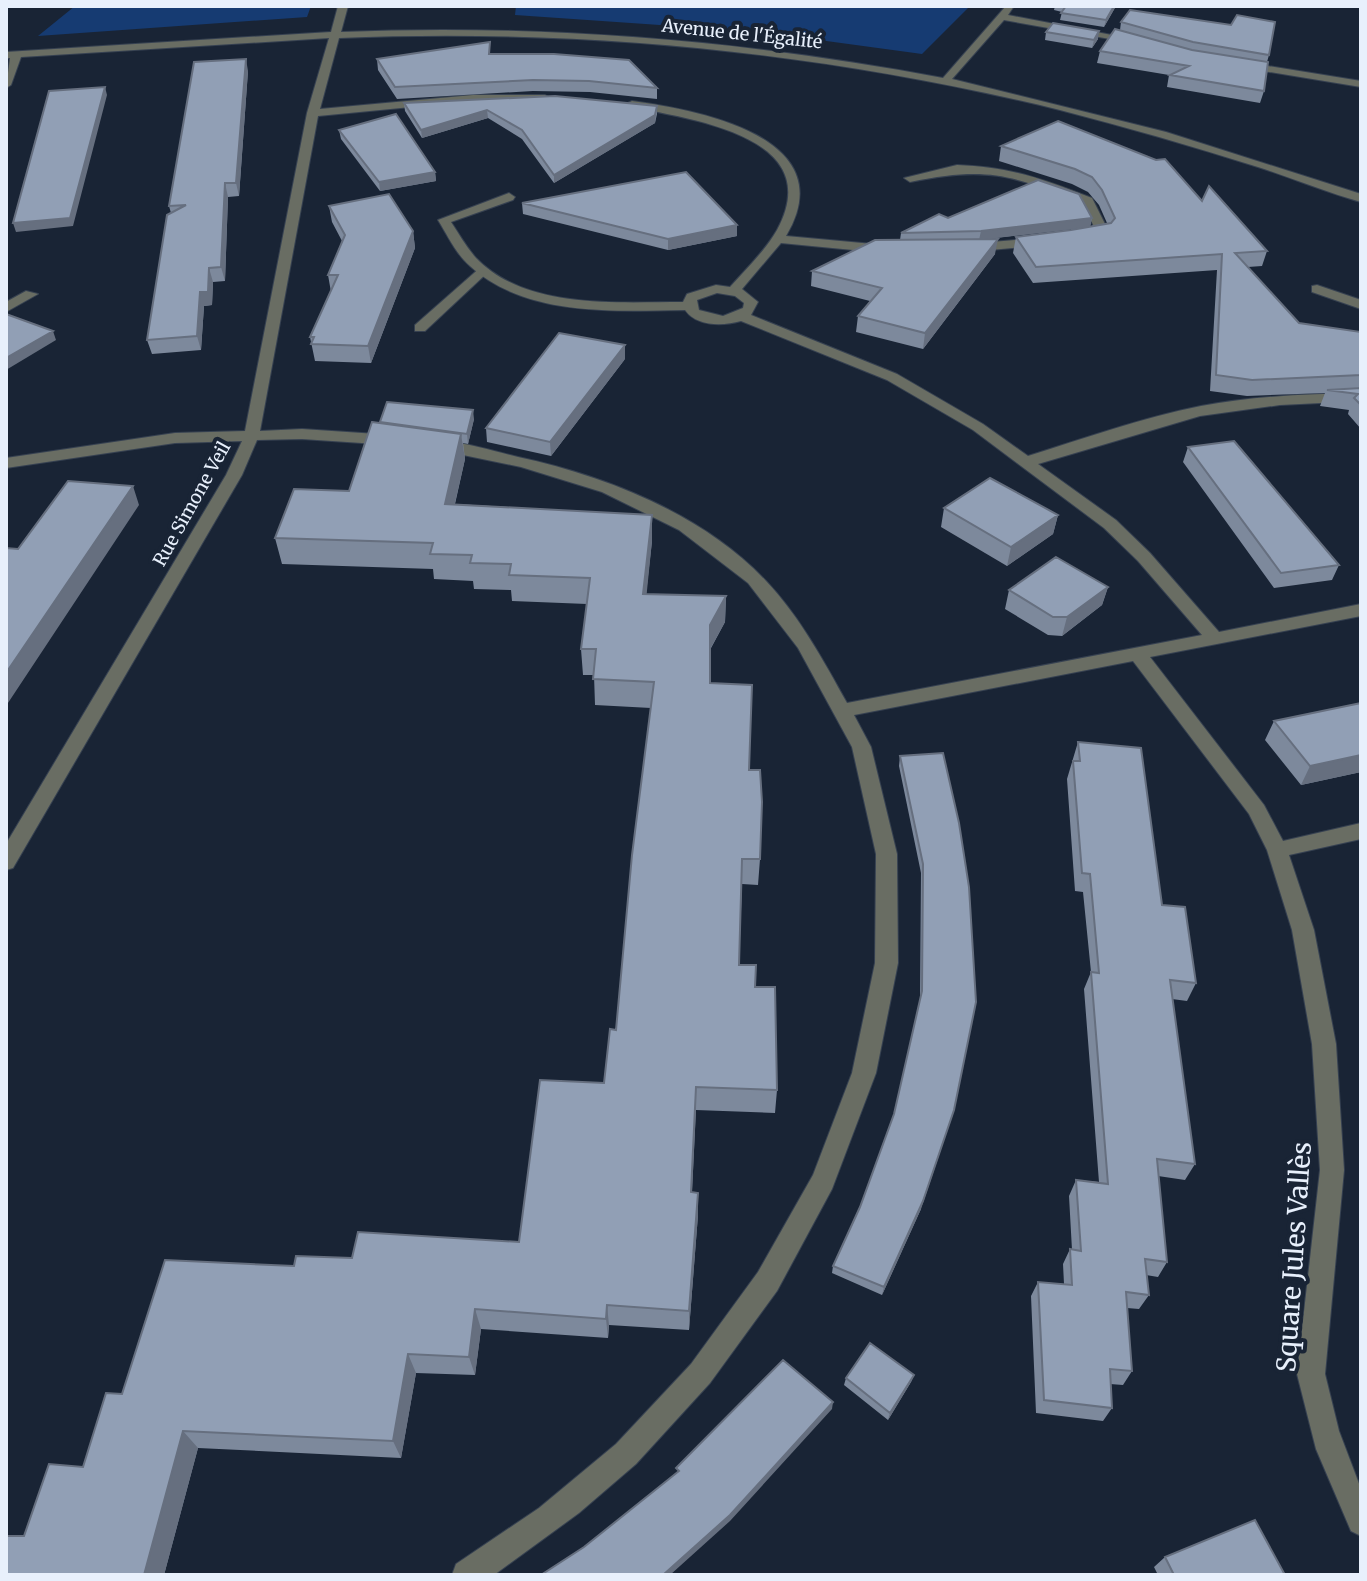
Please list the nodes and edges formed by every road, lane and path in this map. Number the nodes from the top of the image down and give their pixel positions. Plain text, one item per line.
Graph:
1 (343, 6) edge
2 (1011, 6) edge
3 (1001, 17) junction
4 (333, 34) junction
5 (1153, 46) edge
6 (11, 55) edge
7 (1235, 64) edge
8 (947, 79) junction
9 (1361, 84) edge
10 (6, 85) edge
11 (559, 98) edge
12 (618, 102) edge
13 (313, 113) junction
14 (910, 178) dead end
15 (509, 197) dead end
16 (1361, 198) edge
17 (777, 239) junction
18 (953, 249) edge
19 (895, 250) edge
20 (482, 270) junction
21 (1317, 289) dead end
22 (734, 290) junction
23 (31, 294) dead end
24 (1361, 305) edge
25 (689, 306) junction
26 (6, 308) edge
27 (741, 316) junction
28 (420, 328) dead end
29 (1361, 397) edge
30 (252, 435) junction
31 (1027, 462) junction
32 (6, 463) edge
33 (1361, 610) edge
34 (1215, 638) junction
35 (1137, 653) junction
36 (847, 710) junction
37 (1361, 831) edge
38 (1277, 850) junction
39 (6, 862) edge
40 (1361, 1521) edge
41 (467, 1575) edge

1 - 4 street, Rue Simone Veil
2 - 3 street
3 - 5 street
3 - 8 street
4 - 6 street, Avenue de l'Égalité
4 - 8 street, Avenue de l'Égalité
4 - 13 street, Rue Simone Veil
6 - 10 street
7 - 9 street
8 - 16 street, Avenue de l'Égalité
11 - 13 street
12 - 17 street
13 - 30 street, Rue Simone Veil
14 - 18 street
15 - 20 street
17 - 19 street
17 - 22 street
20 - 25 street
20 - 28 street
21 - 24 street
22 - 25 street
22 - 27 street
23 - 26 street
25 - 27 street
27 - 31 street
29 - 31 street
30 - 32 street
30 - 36 street
30 - 39 street, Rue Simone Veil
31 - 34 street
33 - 34 street
34 - 35 street
35 - 36 street
35 - 38 street, Square Jules Vallès
36 - 41 street
37 - 38 street
38 - 40 street, Square Jules Vallès

